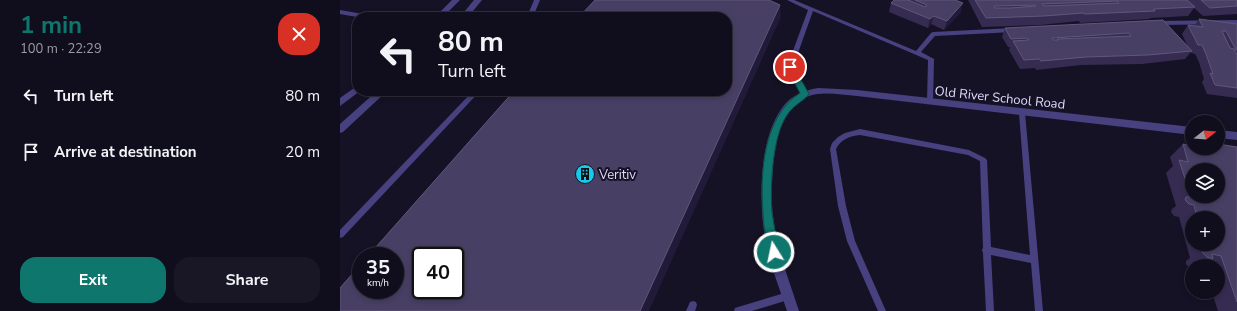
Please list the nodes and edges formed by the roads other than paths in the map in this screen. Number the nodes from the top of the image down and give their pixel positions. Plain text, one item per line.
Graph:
1 (456, 0) edge
2 (478, 0) edge
3 (537, 0) edge
4 (790, 0) edge
5 (810, 9) junction
6 (340, 12) edge
7 (444, 12) edge
8 (468, 12) edge
9 (532, 12) edge
10 (352, 14) edge
11 (1237, 22) edge
12 (1151, 23) edge
13 (1018, 30) edge
14 (917, 53) junction
15 (352, 93) edge
16 (805, 94) junction
17 (377, 96) edge
18 (472, 96) edge
19 (930, 102) junction
20 (340, 104) edge
21 (1022, 113) junction
22 (340, 129) edge
23 (1185, 130) edge
24 (1225, 135) edge
25 (1237, 136) edge
26 (340, 234) edge
27 (986, 250) junction
28 (1035, 260) junction
29 (788, 296) junction
30 (690, 311) edge
31 (694, 311) edge
32 (738, 311) edge
33 (793, 311) edge
34 (882, 311) edge
35 (990, 311) edge
36 (1039, 311) edge

1 - 7 street
2 - 8 street
3 - 9 lane
4 - 5 lane
5 - 14 lane
5 - 16 lane
6 - 10 street
11 - 12 lane
13 - 14 lane
14 - 19 lane
15 - 20 street
16 - 19 street, Old River School Road
16 - 29 street
17 - 22 street
18 - 26 lane
19 - 21 street, Old River School Road
21 - 23 street, Old River School Road
21 - 28 lane
24 - 25 street
27 - 28 lane
27 - 34 lane
27 - 35 lane
28 - 36 lane
29 - 32 lane
29 - 33 street
30 - 31 lane

